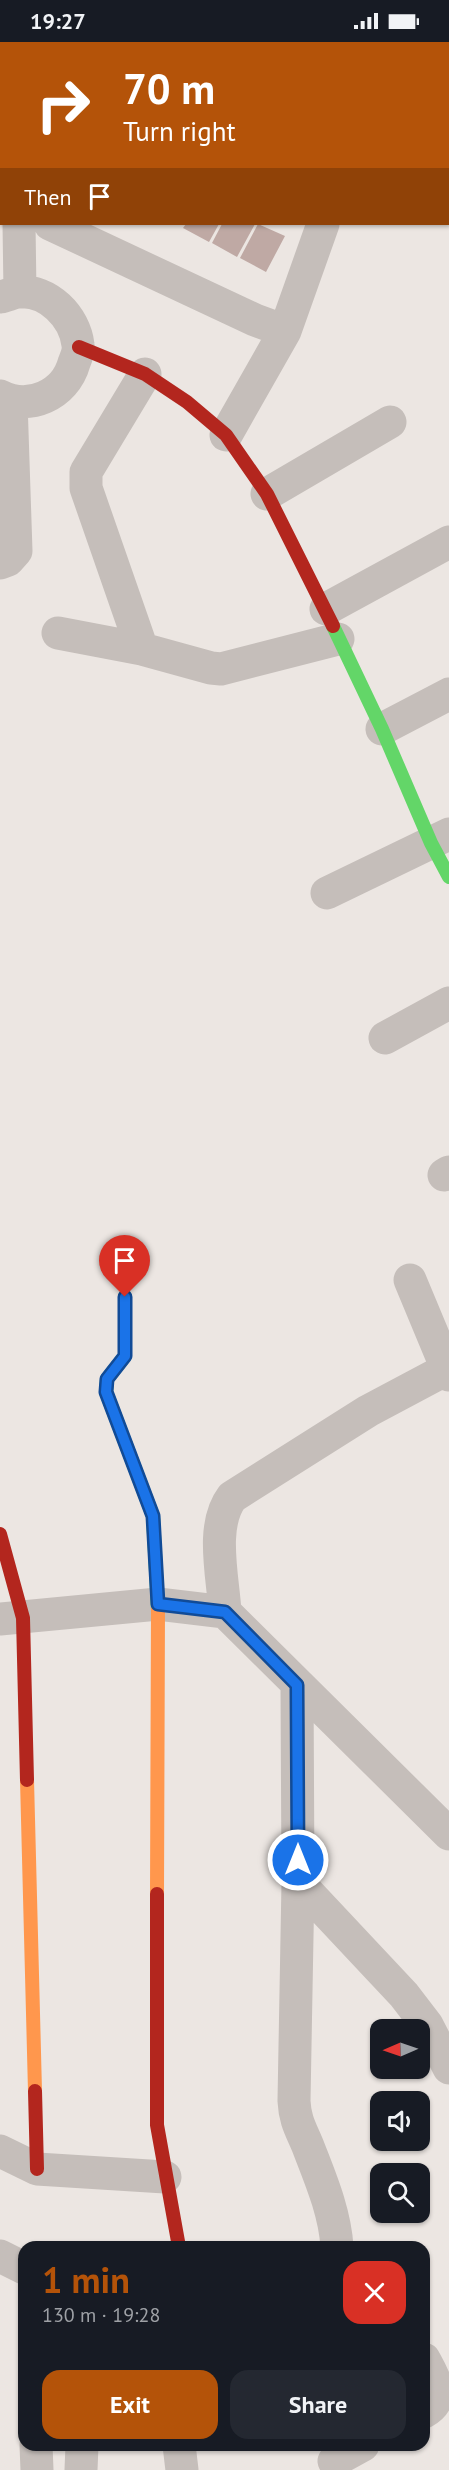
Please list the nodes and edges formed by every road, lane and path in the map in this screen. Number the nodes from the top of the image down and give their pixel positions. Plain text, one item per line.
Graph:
1 (19, 225) edge
2 (52, 225) edge
3 (323, 225) edge
4 (10, 295) edge
5 (285, 331) junction
6 (79, 347) junction
7 (145, 374) junction
8 (5, 399) edge
9 (390, 422) dead end
10 (226, 435) junction
11 (267, 494) junction
12 (449, 542) edge
13 (0, 563) edge
14 (326, 609) junction
15 (58, 633) dead end
16 (338, 639) junction
17 (142, 649) junction
18 (449, 694) edge
19 (382, 729) junction
20 (440, 839) edge
21 (449, 877) edge
22 (327, 893) dead end
23 (449, 1003) edge
24 (385, 1038) dead end
25 (410, 1280) dead end
26 (125, 1297) dead end
27 (448, 1370) edge
28 (0, 1534) edge
29 (158, 1604) junction
30 (225, 1612) junction
31 (12, 1618) edge
32 (297, 1685) junction
33 (449, 1834) edge
34 (298, 1882) junction
35 (449, 2068) edge
36 (0, 2151) edge
37 (37, 2169) junction
38 (165, 2177) junction
39 (178, 2241) edge
40 (341, 2241) edge
41 (0, 2256) edge
42 (18, 2265) edge
43 (430, 2372) edge
44 (430, 2408) edge
45 (36, 2451) edge
46 (82, 2451) edge
47 (179, 2451) edge
48 (350, 2451) edge
49 (333, 2459) edge
50 (37, 2470) edge
51 (81, 2470) edge
52 (182, 2470) edge

1 - 4 street
2 - 5 street
3 - 5 street
4 - 6 street
5 - 10 street
6 - 7 street
6 - 8 street
7 - 10 street
7 - 17 street
8 - 13 street
9 - 11 street
10 - 11 street
11 - 14 street
12 - 14 street
14 - 16 street
15 - 17 street
16 - 17 street
16 - 19 street
18 - 19 street
19 - 20 street
20 - 21 street
20 - 22 street
23 - 24 street
25 - 27 street
26 - 29 street
27 - 30 street
28 - 31 street
29 - 30 street
29 - 31 street
29 - 38 street
30 - 32 street
31 - 37 street
32 - 33 street
32 - 34 street
34 - 35 street
34 - 40 street
36 - 37 street
37 - 38 street
38 - 39 street
41 - 42 street
43 - 44 street
45 - 50 street
46 - 51 street
47 - 52 street
48 - 49 street

